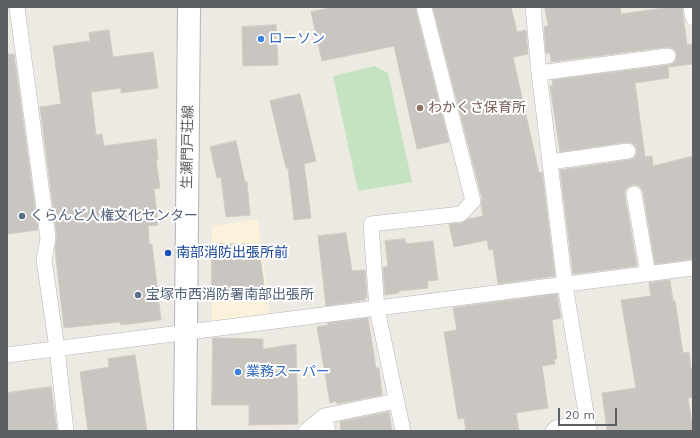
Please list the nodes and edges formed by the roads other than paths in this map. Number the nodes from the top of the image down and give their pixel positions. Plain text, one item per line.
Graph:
1 (17, 7) edge
2 (189, 7) edge
3 (424, 7) edge
4 (533, 7) edge
5 (691, 7) edge
6 (693, 18) edge
7 (668, 56) dead end
8 (539, 73) junction
9 (628, 151) dead end
10 (550, 162) junction
11 (634, 194) dead end
12 (692, 273) edge
13 (648, 274) junction
14 (565, 285) junction
15 (377, 309) junction
16 (185, 332) junction
17 (57, 348) junction
18 (7, 355) edge
19 (396, 400) junction
20 (324, 416) junction
21 (588, 427) edge
22 (66, 431) edge
23 (185, 431) edge
24 (306, 431) edge
25 (328, 431) edge
26 (402, 431) edge
27 (553, 431) edge

1 - 17 street
2 - 16 main road, 生瀬門戸荘線
3 - 15 street
4 - 8 street
5 - 6 street
7 - 8 street
8 - 10 street
9 - 10 street
10 - 14 street
11 - 13 street
12 - 13 street
13 - 14 street
14 - 15 street
14 - 21 street
15 - 16 street
15 - 19 street
16 - 17 street
16 - 23 main road, 生瀬門戸荘線
17 - 18 street
17 - 22 street
19 - 20 street
19 - 26 street
20 - 24 street
20 - 25 street
21 - 27 street

